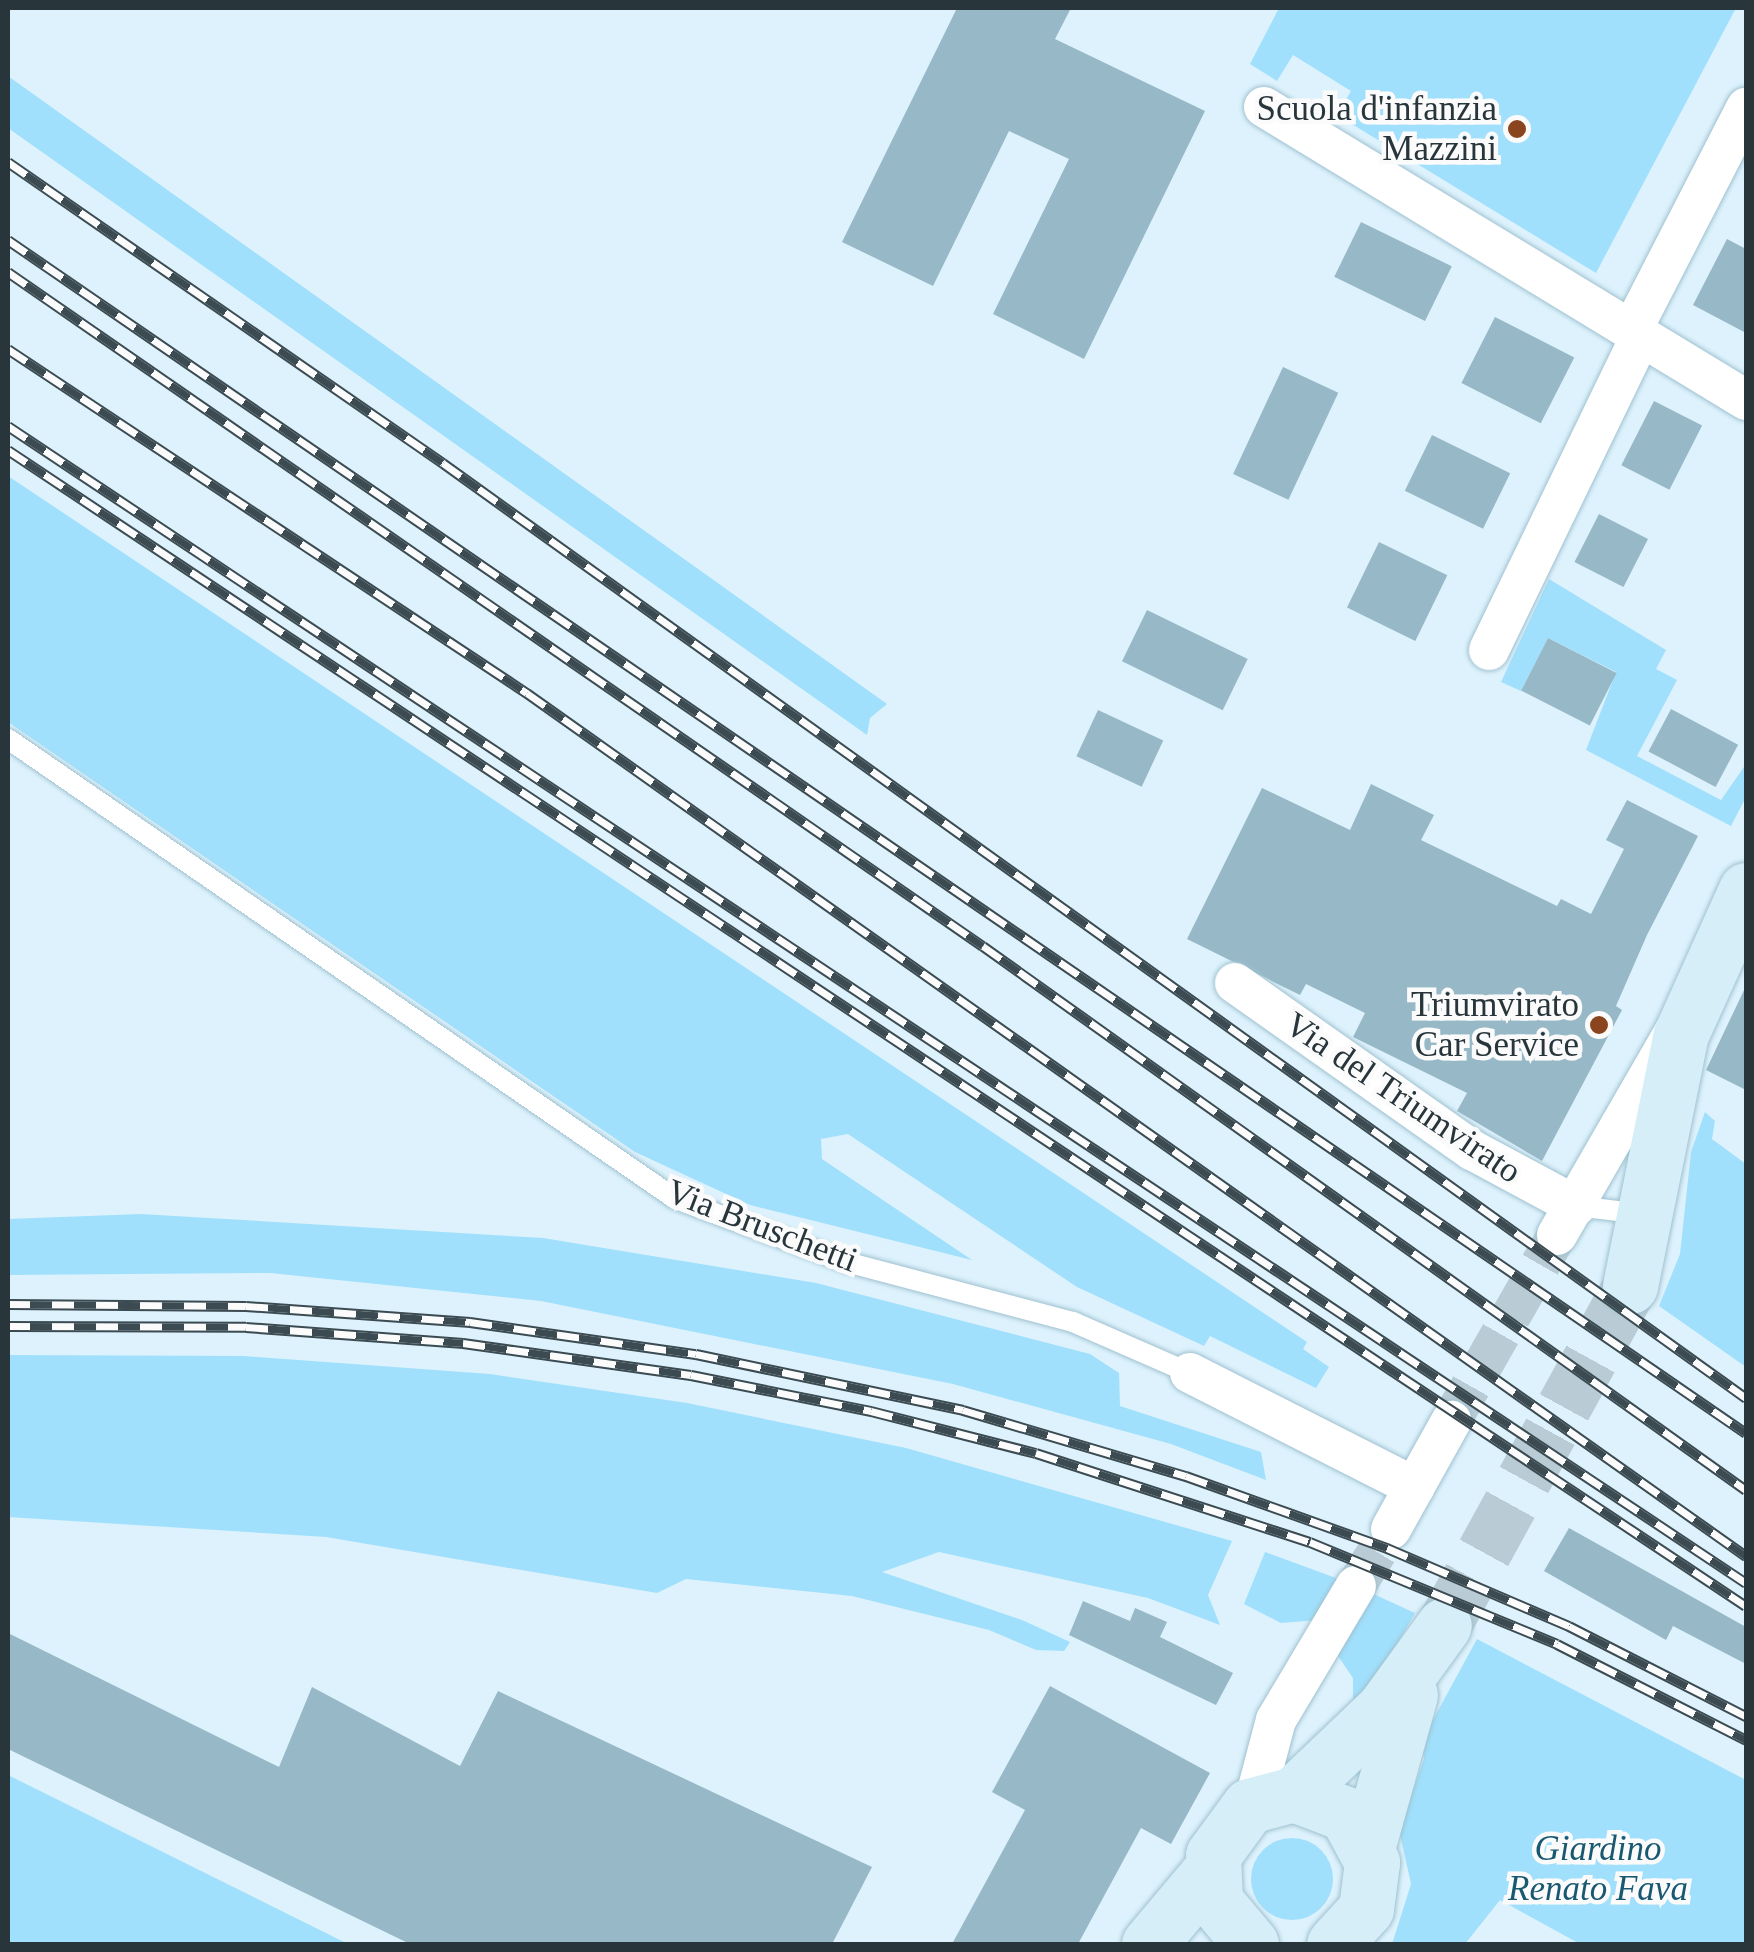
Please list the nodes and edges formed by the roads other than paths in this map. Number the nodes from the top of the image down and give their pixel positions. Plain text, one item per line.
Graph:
1 (1264, 107) dead end
2 (1746, 108) edge
3 (1637, 333) junction
4 (1746, 400) edge
5 (1489, 650) dead end
6 (8, 739) edge
7 (1746, 890) edge
8 (1235, 983) dead end
9 (1688, 1012) junction
10 (1649, 1215) junction
11 (1567, 1220) junction
12 (1630, 1286) tunnel mouth
13 (1190, 1373) joint
14 (1451, 1420) tunnel mouth
15 (1415, 1486) junction
16 (1391, 1529) tunnel mouth
17 (1356, 1586) tunnel mouth
18 (1274, 1799) junction
19 (1368, 1845) junction
20 (1211, 1870) junction
21 (1348, 1937) edge
22 (1149, 1944) edge
23 (1251, 1944) edge

1 - 3 street
2 - 3 street
3 - 4 street
3 - 5 street
6 - 13 lane, Via Bruschetti
7 - 9 main road
8 - 11 street, Via del Triumvirato
9 - 10 main road
9 - 11 street
10 - 11 lane, Via del Triumvirato
10 - 12 main road
13 - 15 street, Via Bruschetti
14 - 15 street
15 - 16 street
17 - 18 street
18 - 19 main road
18 - 19 main road
18 - 20 main road
19 - 21 main road
20 - 22 main road
20 - 23 main road

